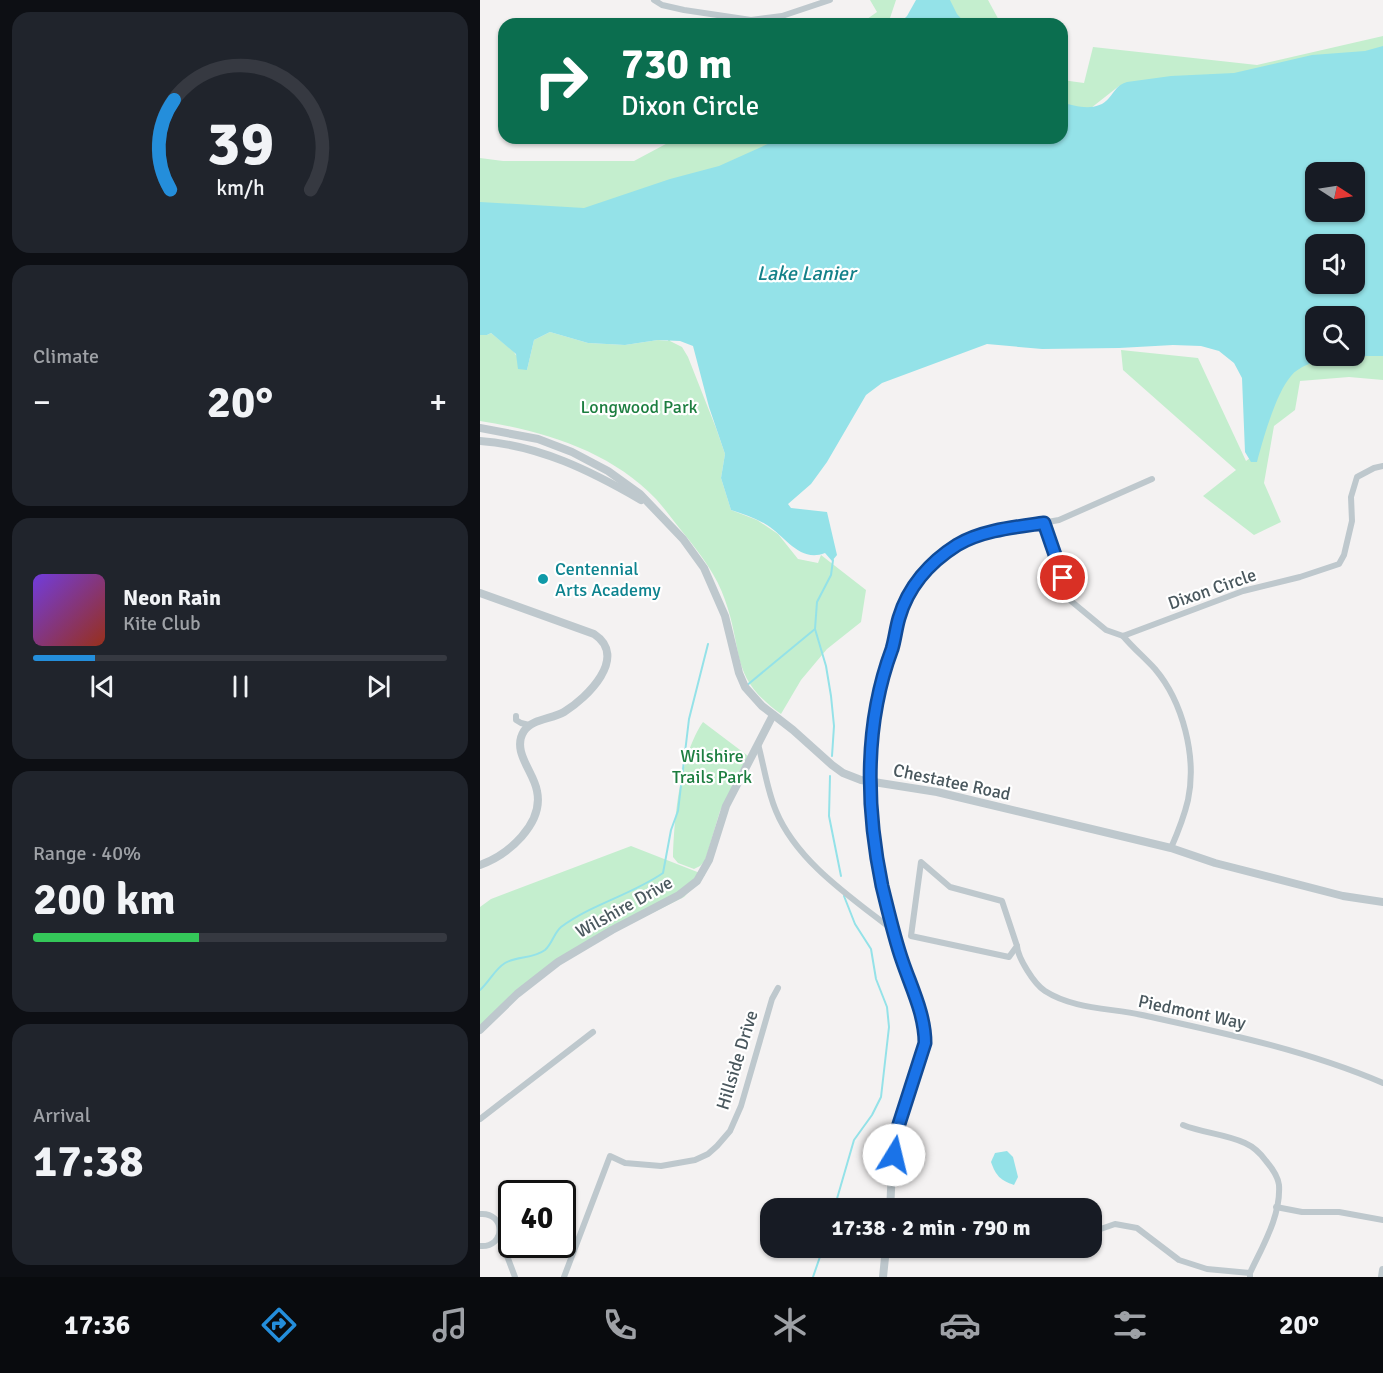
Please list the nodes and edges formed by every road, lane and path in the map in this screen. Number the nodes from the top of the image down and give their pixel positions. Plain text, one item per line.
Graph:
1 (654, 0) edge
2 (830, 0) edge
3 (738, 18) edge
4 (766, 18) edge
5 (480, 428) edge
6 (480, 441) edge
7 (1383, 466) edge
8 (1152, 479) dead end
9 (653, 506) junction
10 (1044, 523) junction
11 (480, 593) edge
12 (1123, 636) junction
13 (772, 715) junction
14 (516, 716) dead end
15 (529, 725) junction
16 (758, 744) junction
17 (870, 781) junction
18 (1171, 848) junction
19 (480, 865) edge
20 (1383, 902) edge
21 (894, 931) junction
22 (1017, 946) junction
23 (778, 988) dead end
24 (480, 1030) edge
25 (593, 1032) dead end
26 (1383, 1083) edge
27 (480, 1119) edge
28 (1183, 1125) dead end
29 (891, 1198) edge
30 (1276, 1208) junction
31 (480, 1214) edge
32 (1383, 1220) edge
33 (498, 1222) edge
34 (1102, 1229) edge
35 (498, 1237) edge
36 (480, 1246) edge
37 (508, 1258) edge
38 (885, 1258) edge
39 (1383, 1270) edge
40 (1250, 1275) edge
41 (515, 1277) edge
42 (564, 1277) edge
43 (883, 1277) edge
44 (1382, 1277) edge

1 - 3 street
2 - 4 street
5 - 9 street
6 - 9 street
7 - 12 street, Dixon Circle
8 - 10 street
9 - 13 street, Chestatee Road
10 - 12 street
10 - 17 street
11 - 15 street
12 - 18 street
13 - 16 street, Wilshire Drive
13 - 17 street, Chestatee Road
14 - 15 street
15 - 19 street
16 - 21 street
16 - 24 street, Wilshire Drive
17 - 18 street, Chestatee Road
17 - 21 street
18 - 20 street, Chestatee Road
21 - 29 street
22 - 22 street, Piedmont Way
22 - 26 street, Piedmont Way
23 - 42 street, Hillside Drive
25 - 27 street
28 - 30 street
30 - 32 street
30 - 40 street
31 - 33 street
34 - 40 street
35 - 36 street
37 - 41 street
38 - 43 street
39 - 44 street

